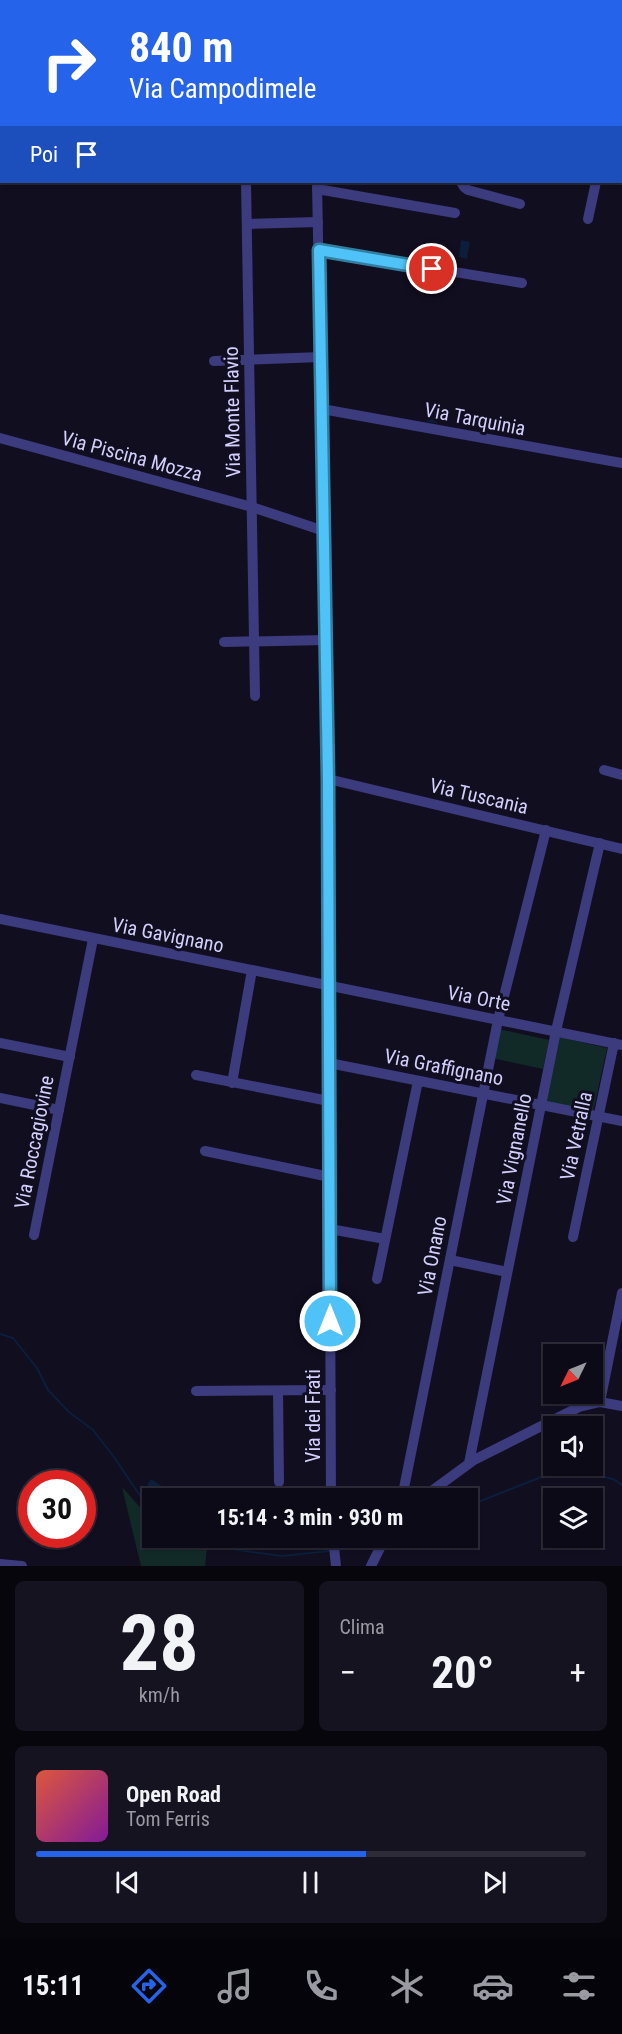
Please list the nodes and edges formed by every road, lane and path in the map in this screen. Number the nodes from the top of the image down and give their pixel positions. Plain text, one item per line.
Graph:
1 (246, 183) edge
2 (462, 183) edge
3 (596, 183) edge
4 (317, 185) edge
5 (520, 204) dead end
6 (455, 213) dead end
7 (588, 219) dead end
8 (318, 222) junction
9 (247, 224) junction
10 (319, 250) junction
11 (522, 283) dead end
12 (321, 357) junction
13 (249, 360) junction
14 (214, 361) dead end
15 (322, 409) junction
16 (0, 438) edge
17 (622, 463) edge
18 (252, 507) junction
19 (324, 531) junction
20 (326, 640) junction
21 (254, 641) junction
22 (224, 642) dead end
23 (255, 696) dead end
24 (604, 770) dead end
25 (622, 775) edge
26 (328, 779) junction
27 (546, 831) junction
28 (600, 843) junction
29 (622, 849) edge
30 (0, 919) edge
31 (93, 939) junction
32 (252, 970) junction
33 (329, 986) junction
34 (498, 1020) junction
35 (556, 1032) junction
36 (0, 1044) edge
37 (618, 1044) edge
38 (70, 1057) junction
39 (329, 1063) junction
40 (196, 1075) dead end
41 (418, 1081) junction
42 (232, 1083) junction
43 (482, 1093) junction
44 (0, 1098) edge
45 (329, 1101) junction
46 (541, 1105) junction
47 (59, 1110) junction
48 (598, 1116) junction
49 (622, 1121) edge
50 (205, 1151) dead end
51 (330, 1177) junction
52 (330, 1229) junction
53 (34, 1235) dead end
54 (573, 1237) dead end
55 (385, 1239) junction
56 (450, 1260) junction
57 (507, 1272) junction
58 (377, 1279) dead end
59 (622, 1293) edge
60 (603, 1387) edge
61 (331, 1390) junction
62 (196, 1391) dead end
63 (278, 1391) junction
64 (603, 1403) edge
65 (592, 1404) edge
66 (622, 1406) edge
67 (469, 1463) junction
68 (279, 1482) dead end
69 (331, 1488) edge
70 (404, 1488) edge
71 (435, 1488) edge
72 (380, 1548) edge
73 (0, 1564) edge
74 (22, 1566) edge
75 (371, 1566) edge

1 - 9 street, Via Monte Flavio
2 - 5 street
3 - 7 street
4 - 6 street
4 - 8 street, Via dei Frati
8 - 9 street
8 - 10 street, Via dei Frati
9 - 13 street, Via Monte Flavio
10 - 11 street
10 - 12 street, Via dei Frati
12 - 13 street
12 - 15 street, Via dei Frati
13 - 14 street
13 - 18 street, Via Monte Flavio
15 - 17 street, Via Tarquinia
15 - 19 street, Via dei Frati
16 - 18 street, Via Piscina Mozza
18 - 19 street, Via Piscina Mozza
18 - 21 street, Via Monte Flavio
19 - 20 street, Via dei Frati
20 - 21 street
20 - 26 street, Via dei Frati
21 - 22 street
21 - 23 street, Via Monte Flavio
24 - 25 street
26 - 27 street, Via Tuscania
26 - 33 street, Via dei Frati
27 - 28 street, Via Tuscania
27 - 34 street, Via Onano
28 - 29 street, Via Tuscania
28 - 35 street, Via Vignanello
30 - 31 street, Via Gavignano
31 - 32 street, Via Gavignano
31 - 38 street, Via Roccagiovine
32 - 33 street, Via Gavignano
32 - 42 street
33 - 34 street, Via Orte
33 - 39 street, Via dei Frati
34 - 35 street, Via Orte
34 - 43 street, Via Onano
35 - 37 street, Via Orte
35 - 46 street, Via Vignanello
36 - 38 street, Via Roccagiovine
37 - 48 street, Via Vetralla
38 - 47 street, Via Roccagiovine
39 - 41 street, Via Graffignano
39 - 45 street, Via dei Frati
40 - 42 street
41 - 43 street, Via Graffignano
41 - 55 street
42 - 45 street
43 - 46 street, Via Graffignano
43 - 56 street, Via Onano
44 - 47 street
45 - 51 street, Via dei Frati
46 - 48 street, Via Graffignano
46 - 57 street, Via Vignanello
47 - 53 street, Via Roccagiovine
48 - 49 street, Via Graffignano
48 - 54 street, Via Vetralla
50 - 51 street
51 - 52 street, Via dei Frati
52 - 55 street
52 - 61 street, Via dei Frati
55 - 58 street
56 - 57 street
56 - 70 street, Via Onano
57 - 67 street, Via Vignanello
59 - 60 street
61 - 63 street
61 - 69 street, Via dei Frati
62 - 63 street
63 - 68 street
64 - 66 street
65 - 67 street
67 - 71 street
72 - 75 street
73 - 74 street

